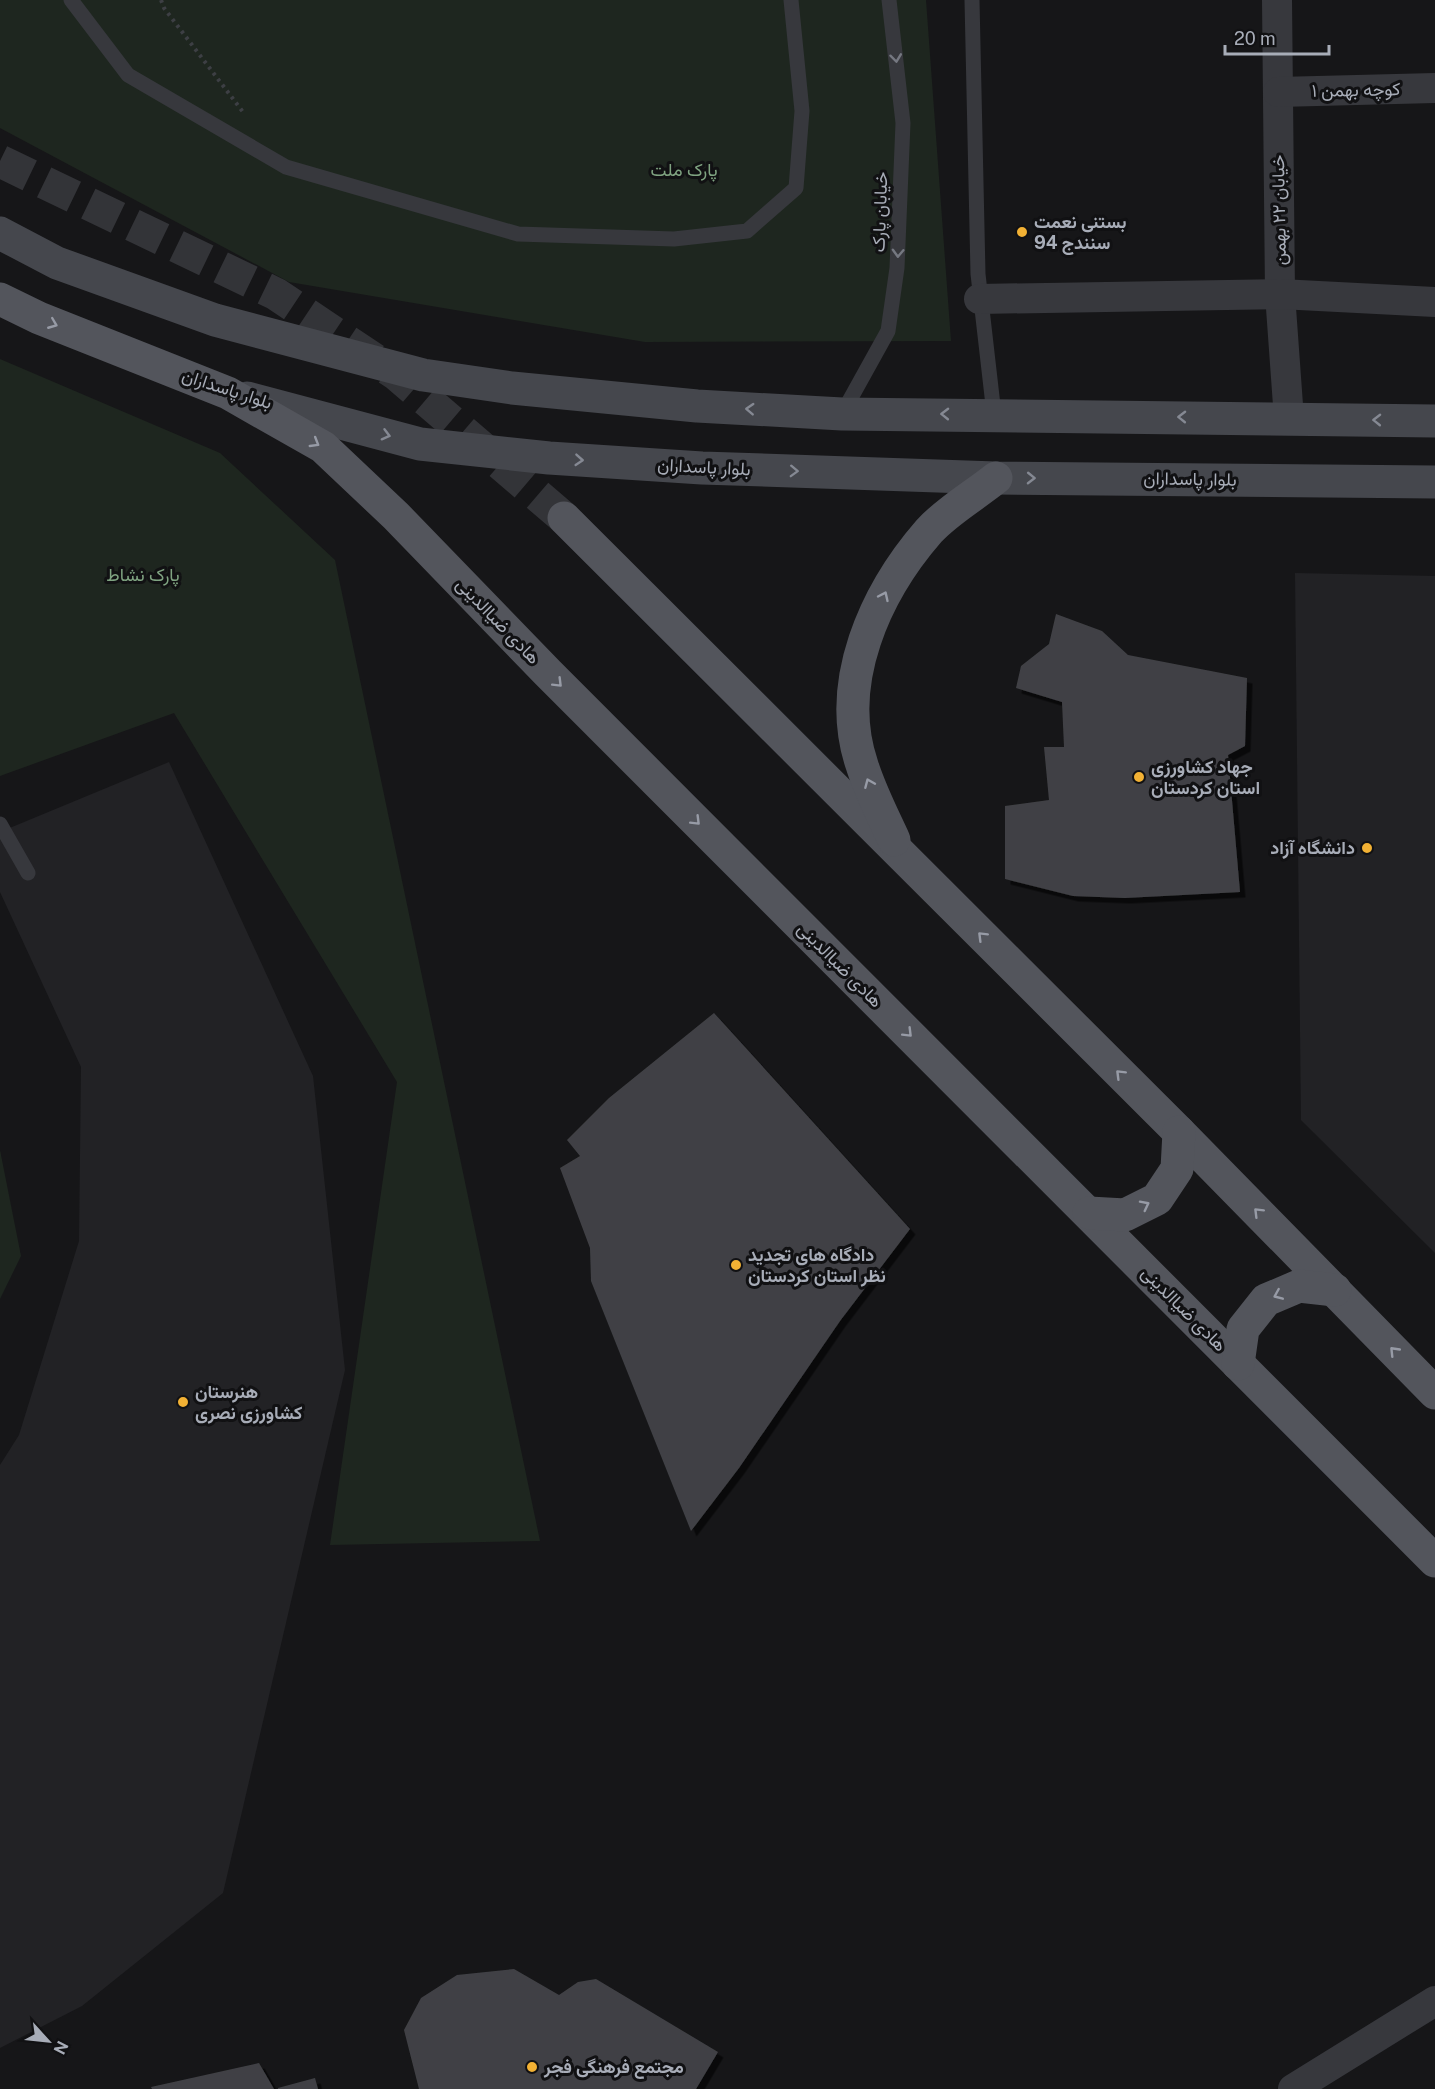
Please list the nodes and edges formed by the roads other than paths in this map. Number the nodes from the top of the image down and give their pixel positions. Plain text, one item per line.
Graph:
1 (70, 0) edge
2 (791, 0) edge
3 (889, 0) edge
4 (972, 0) edge
5 (1277, 0) edge
6 (1435, 88) edge
7 (1278, 92) junction
8 (0, 233) edge
9 (1280, 294) junction
10 (0, 299) edge
11 (979, 299) junction
12 (1435, 302) edge
13 (228, 393) junction
14 (842, 414) junction
15 (994, 414) junction
16 (1289, 419) junction
17 (1435, 421) edge
18 (996, 478) junction
19 (1435, 482) edge
20 (564, 518) tunnel mouth
21 (0, 824) edge
22 (901, 856) junction
23 (28, 873) dead end
24 (1179, 1132) junction
25 (1089, 1213) junction
26 (1335, 1290) junction
27 (1238, 1364) junction
28 (1435, 1393) edge
29 (1435, 1561) edge
30 (1435, 2001) edge
31 (1293, 2089) edge

1 - 2 lane
3 -> 14 lane, خیابان پارک
4 - 11 lane
5 - 7 street, خیابان ۲۲ بهمن
6 - 7 street, کوچه بهمن ۱
7 - 9 street, خیابان ۲۲ بهمن
14 -> 8 main road
9 - 11 street
9 - 12 street
9 - 16 street, خیابان ۲۲ بهمن
10 -> 13 main road, بلوار پاسداران
11 - 15 lane
13 -> 18 main road, بلوار پاسداران
13 -> 25 main road, هادی ضیاالدینی
15 -> 14 main road
16 -> 15 main road
17 -> 16 main road
18 -> 19 main road, بلوار پاسداران
22 -> 18 main road
20 - 22 main road
21 - 23 lane
24 -> 22 main road
25 -> 24 main road
26 -> 24 main road
25 - 27 main road, هادی ضیاالدینی
26 -> 27 main road
28 -> 26 main road
27 - 29 main road, هادی ضیاالدینی
30 - 31 street

